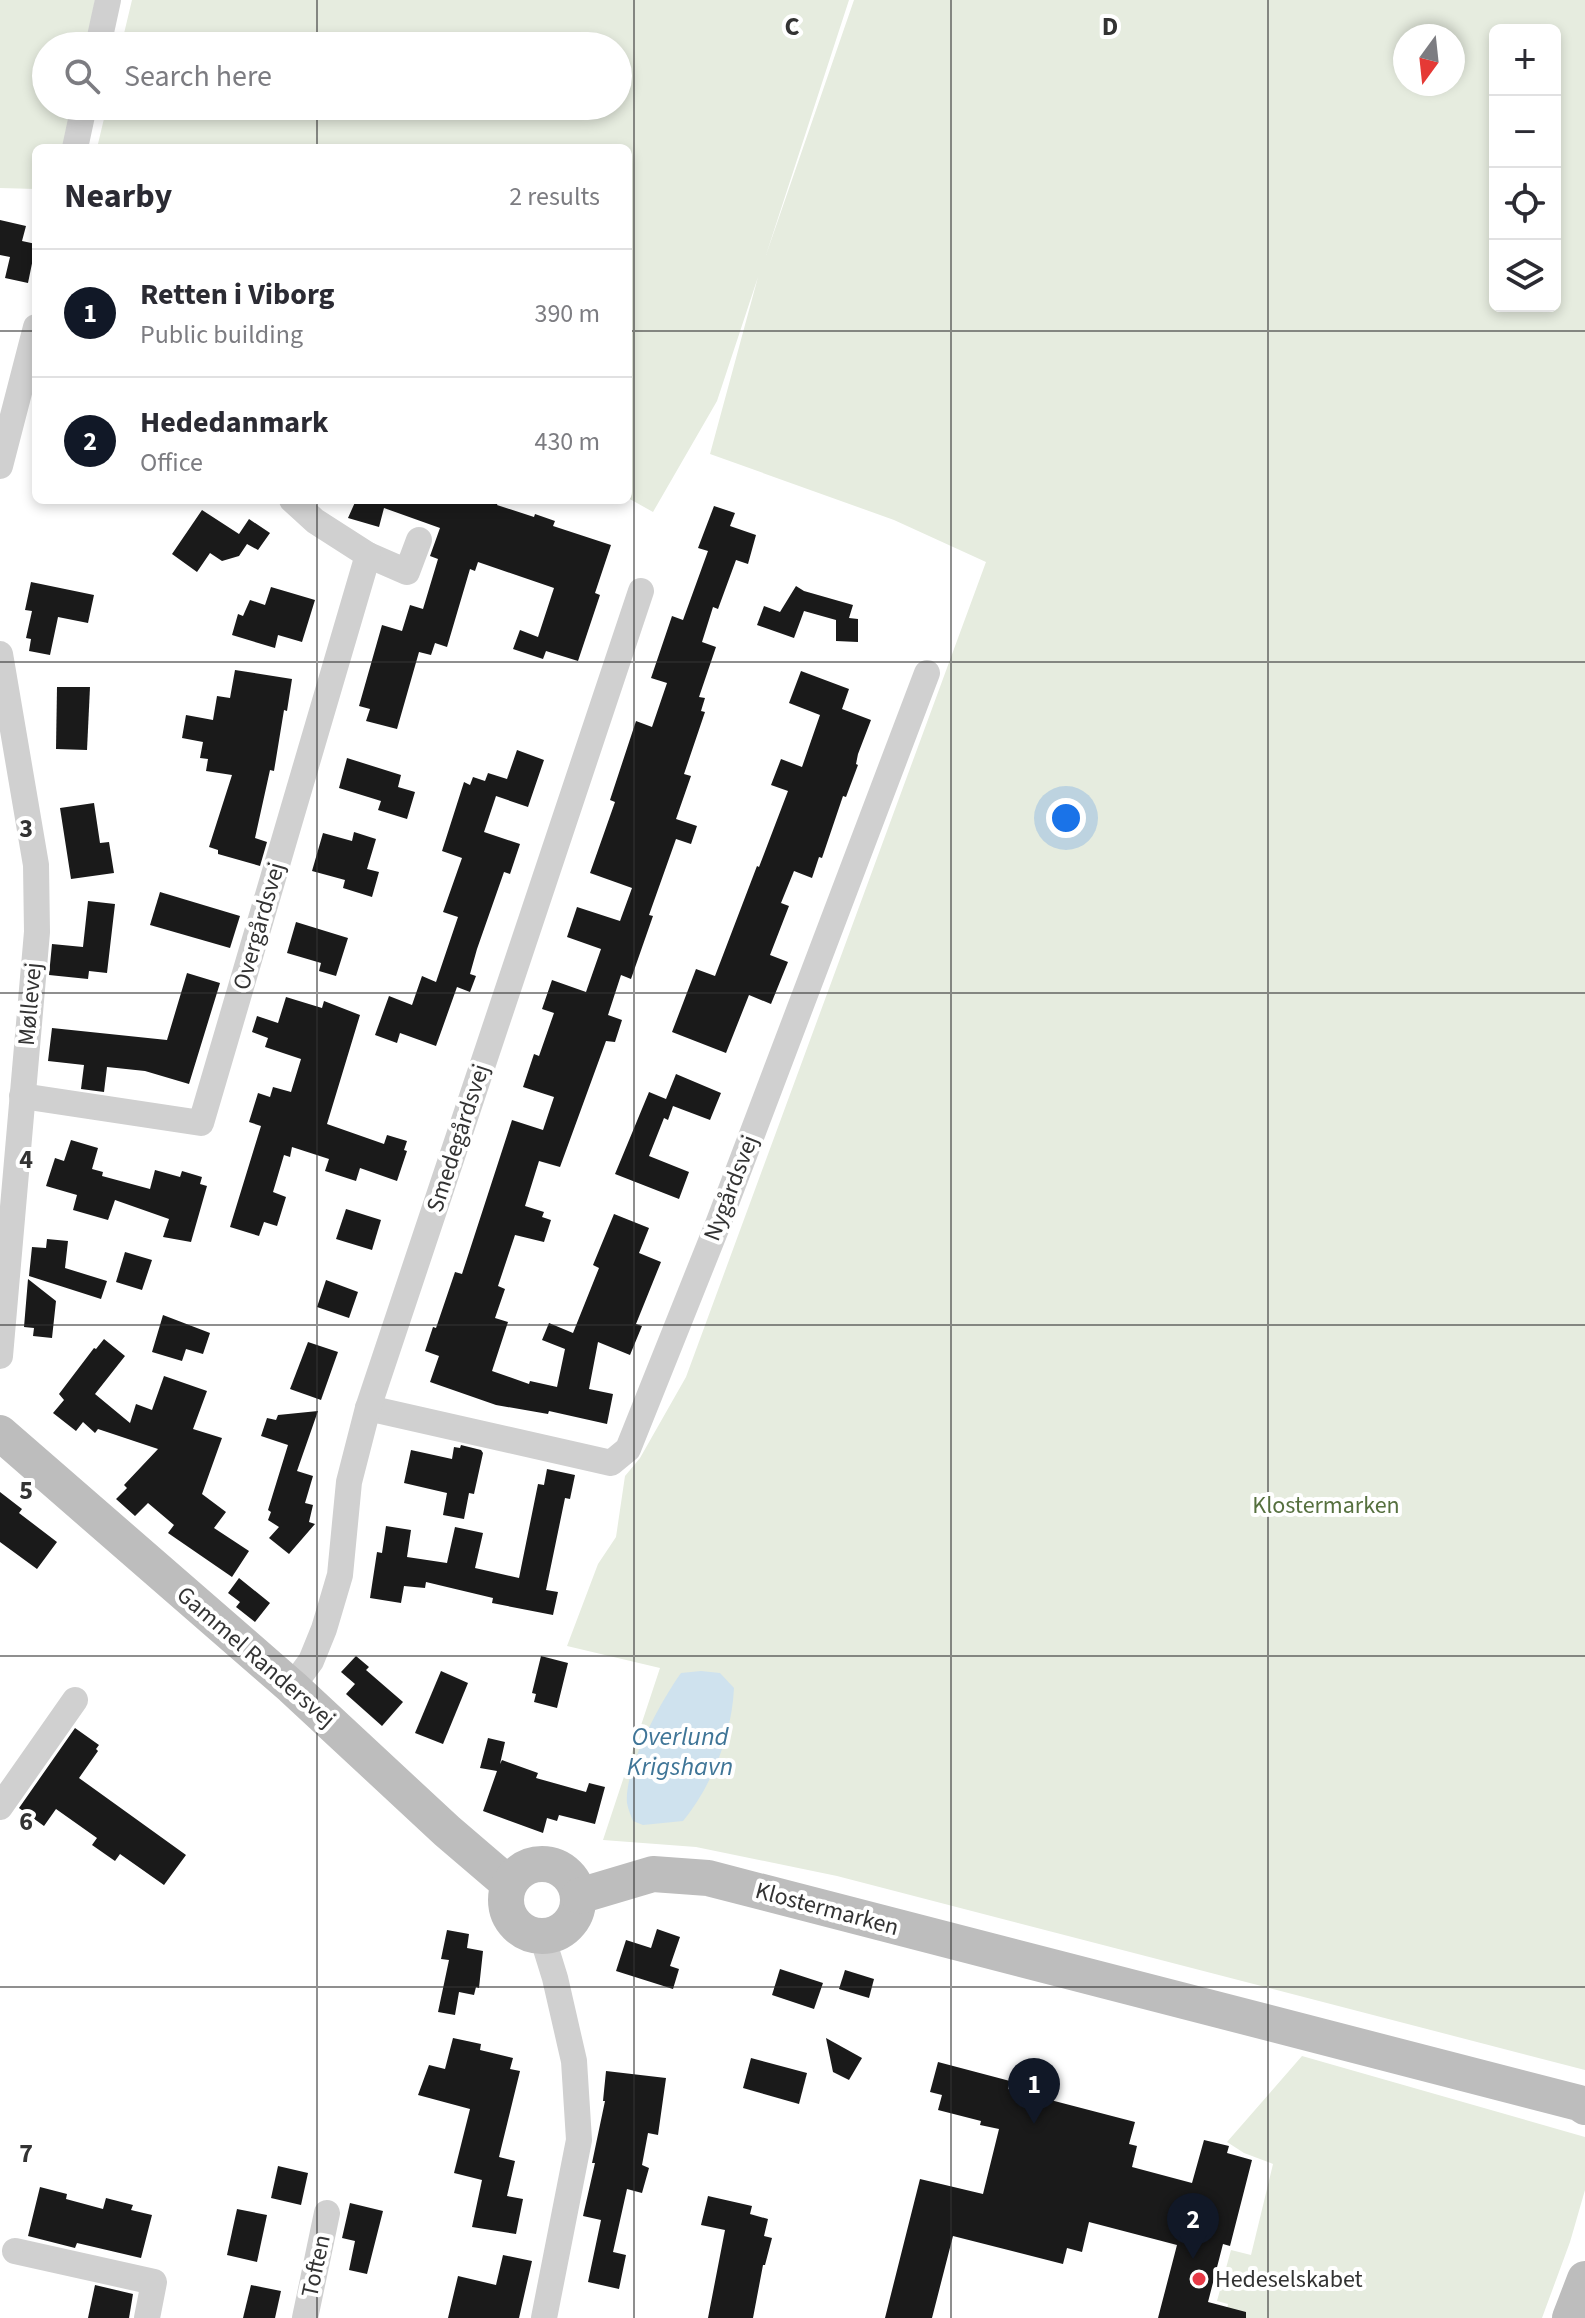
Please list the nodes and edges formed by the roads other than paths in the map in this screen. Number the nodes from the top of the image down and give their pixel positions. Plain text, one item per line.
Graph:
1 (108, 0) edge
2 (101, 32) edge
3 (81, 120) edge
4 (76, 144) edge
5 (32, 348) edge
6 (4, 426) edge
7 (0, 466) edge
8 (296, 504) edge
9 (419, 540) dead end
10 (368, 555) junction
11 (641, 591) dead end
12 (0, 654) edge
13 (927, 673) dead end
14 (22, 1096) junction
15 (0, 1356) edge
16 (368, 1408) junction
17 (0, 1433) edge
18 (292, 1687) junction
19 (75, 1700) dead end
20 (0, 1807) edge
21 (509, 1884) junction
22 (579, 1896) junction
23 (542, 1936) junction
24 (1585, 2107) edge
25 (327, 2213) dead end
26 (15, 2251) dead end
27 (1585, 2279) edge
28 (147, 2318) edge
29 (305, 2318) edge
30 (544, 2318) edge
31 (1570, 2318) edge

1 - 2 street
3 - 4 street
5 - 6 street
6 - 7 street
8 - 10 street
9 - 10 street
10 - 14 street, Overgårdsvej
11 - 16 street, Smedegårdsvej
12 - 14 street, Møllevej
13 - 16 street, Nygårdsvej
14 - 15 street, Møllevej
16 - 18 street, Smedegårdsvej
17 - 18 street, Gammel Randersvej
18 - 21 street, Gammel Randersvej
19 - 20 street
21 - 22 street
21 - 23 street
22 - 23 street
22 - 24 street, Klostermarken
23 - 30 street
25 - 29 street, Toften
26 - 28 street
27 - 31 street

